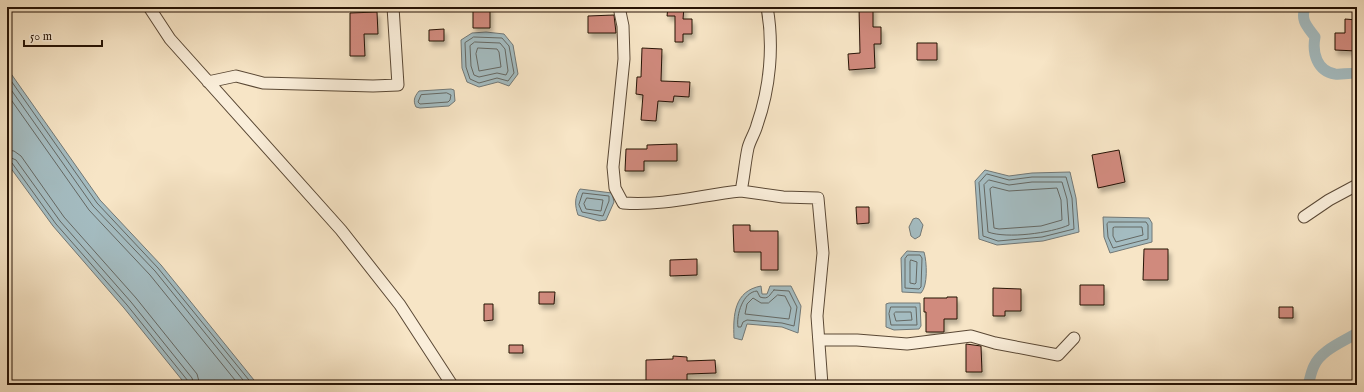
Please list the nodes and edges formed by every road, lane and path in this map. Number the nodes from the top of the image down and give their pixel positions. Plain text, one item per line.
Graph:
1 (149, 7) edge
2 (394, 7) edge
3 (619, 7) edge
4 (767, 7) edge
5 (208, 82) junction
6 (1357, 185) edge
7 (741, 191) junction
8 (1304, 217) dead end
9 (1074, 338) dead end
10 (819, 340) junction
11 (452, 385) edge
12 (822, 385) edge

1 - 5 street
2 - 5 street
3 - 7 street
4 - 7 street
5 - 11 street
6 - 8 street
7 - 10 street
9 - 10 street
10 - 12 street

